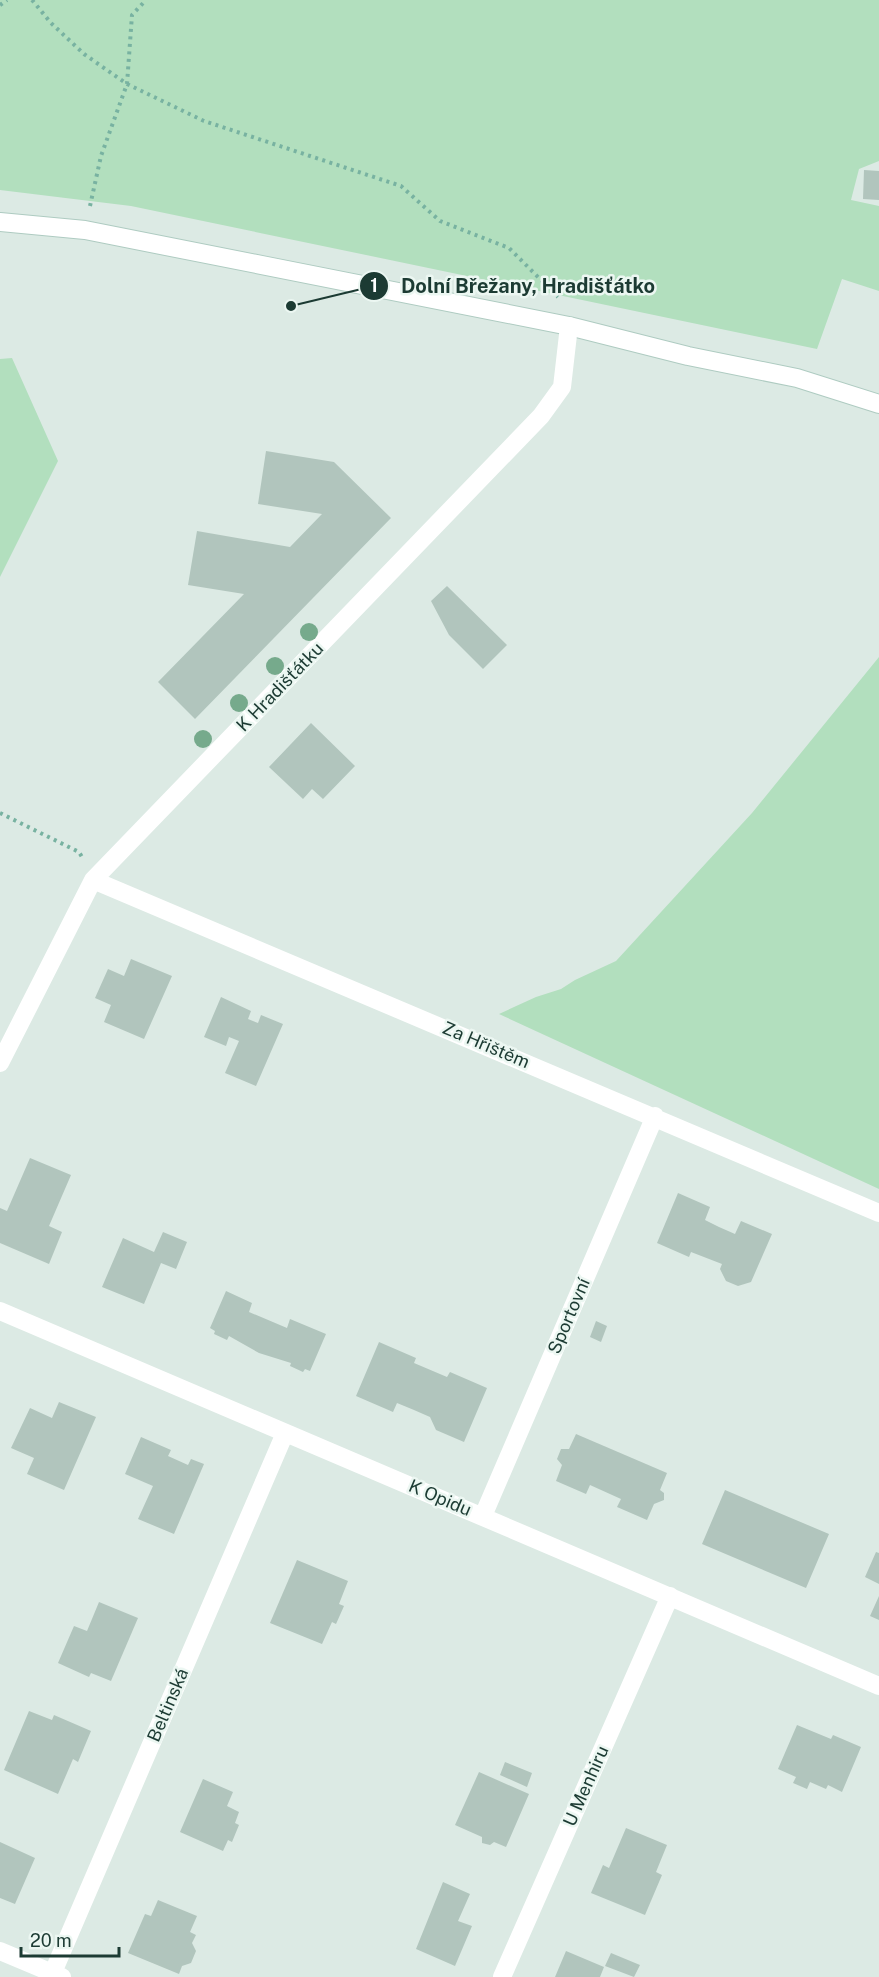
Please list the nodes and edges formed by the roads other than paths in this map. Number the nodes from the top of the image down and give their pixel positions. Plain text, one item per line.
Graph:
1 (0, 222) edge
2 (569, 326) junction
3 (879, 404) edge
4 (93, 880) junction
5 (0, 1063) edge
6 (655, 1116) junction
7 (879, 1213) edge
8 (0, 1311) edge
9 (285, 1433) junction
10 (483, 1516) junction
11 (670, 1596) junction
12 (879, 1686) edge
13 (0, 1951) edge
14 (55, 1976) edge
15 (502, 1977) edge

1 - 2 street
2 - 3 street
2 - 4 street, K Hradišťátku
4 - 5 street, K Hradišťátku
4 - 6 street, Za Hřištěm
6 - 7 street, Za Hřištěm
6 - 10 street, Sportovní
8 - 9 street, K Opidu
9 - 10 street, K Opidu
9 - 14 street, Beltinská
10 - 11 street, K Opidu
11 - 12 street, K Opidu
11 - 15 street, U Menhiru
13 - 14 street

